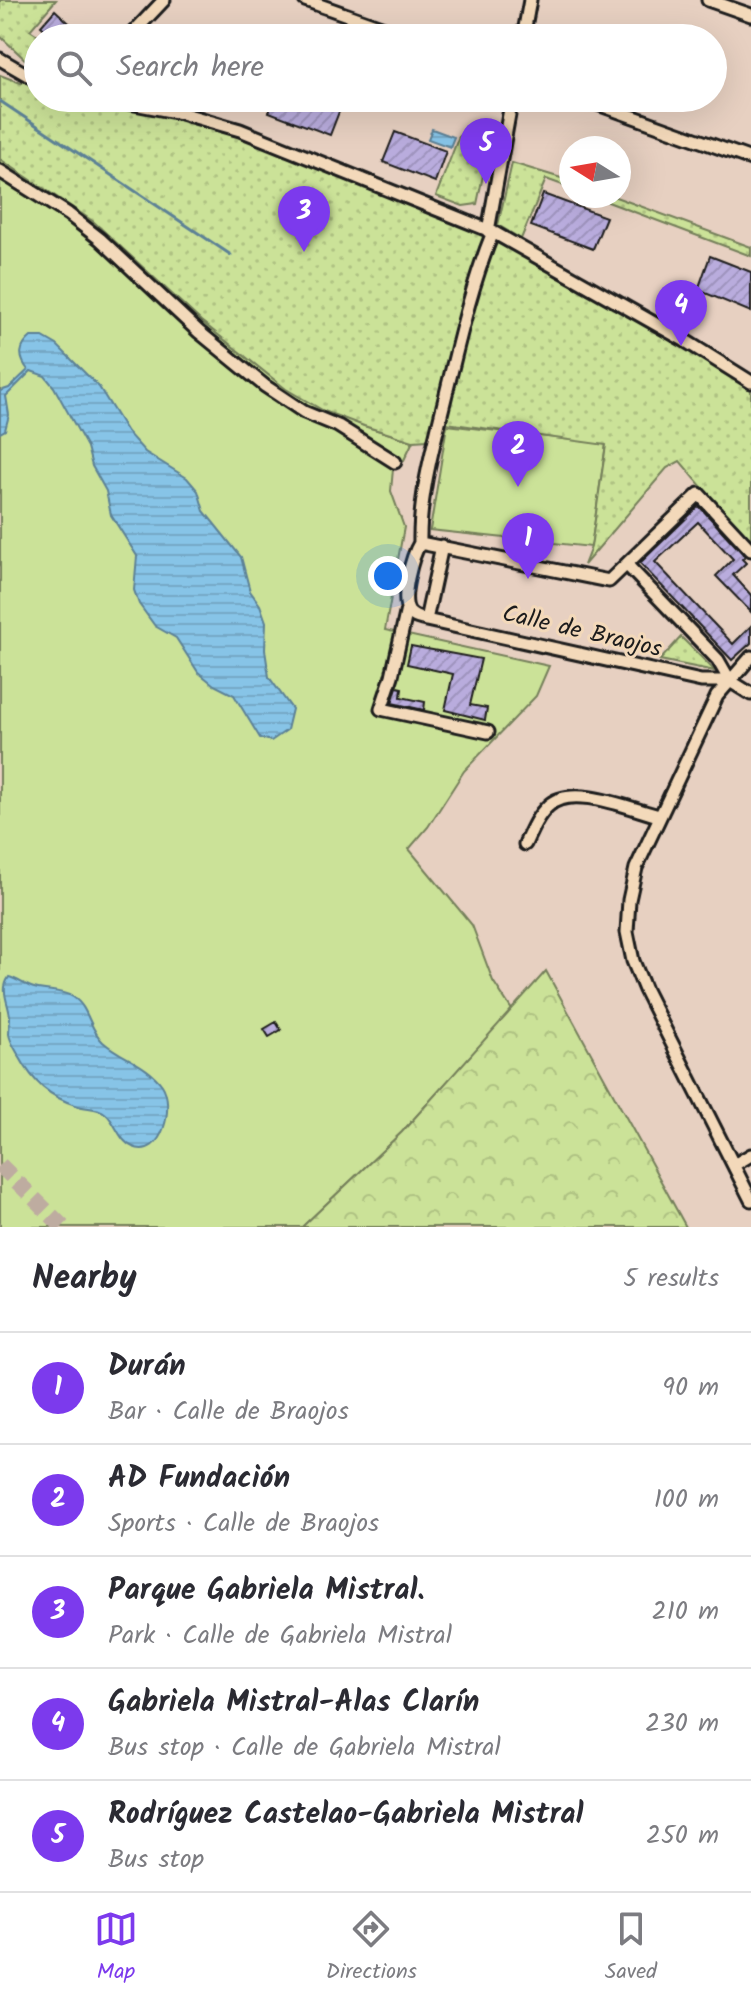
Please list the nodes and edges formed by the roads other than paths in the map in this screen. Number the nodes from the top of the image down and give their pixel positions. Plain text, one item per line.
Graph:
1 (164, 0) edge
2 (305, 0) edge
3 (530, 0) edge
4 (708, 0) edge
5 (751, 15) edge
6 (141, 24) edge
7 (373, 24) edge
8 (526, 24) edge
9 (0, 59) edge
10 (24, 73) edge
11 (176, 112) edge
12 (510, 112) edge
13 (620, 112) edge
14 (751, 159) edge
15 (0, 171) edge
16 (491, 232) junction
17 (751, 382) edge
18 (395, 462) dead end
19 (420, 543) junction
20 (442, 546) junction
21 (751, 550) edge
22 (627, 565) junction
23 (407, 609) junction
24 (426, 620) junction
25 (751, 657) edge
26 (730, 681) junction
27 (751, 694) edge
28 (488, 732) dead end
29 (659, 816) junction
30 (525, 844) dead end
31 (751, 1155) edge
32 (734, 1165) junction
33 (751, 1200) edge

1 - 6 street
2 - 7 street
3 - 8 street
4 - 5 street
9 - 10 street
11 - 16 street
12 - 16 street
13 - 14 street
15 - 18 street
16 - 17 street
16 - 19 street
19 - 20 street
19 - 23 street
20 - 22 street
20 - 24 street
21 - 22 street
22 - 26 street
23 - 24 street, Calle de Braojos
23 - 28 street
24 - 26 street, Calle de Braojos
25 - 26 street
26 - 27 street
26 - 29 street
29 - 30 street
29 - 32 street
31 - 32 street
32 - 33 street

